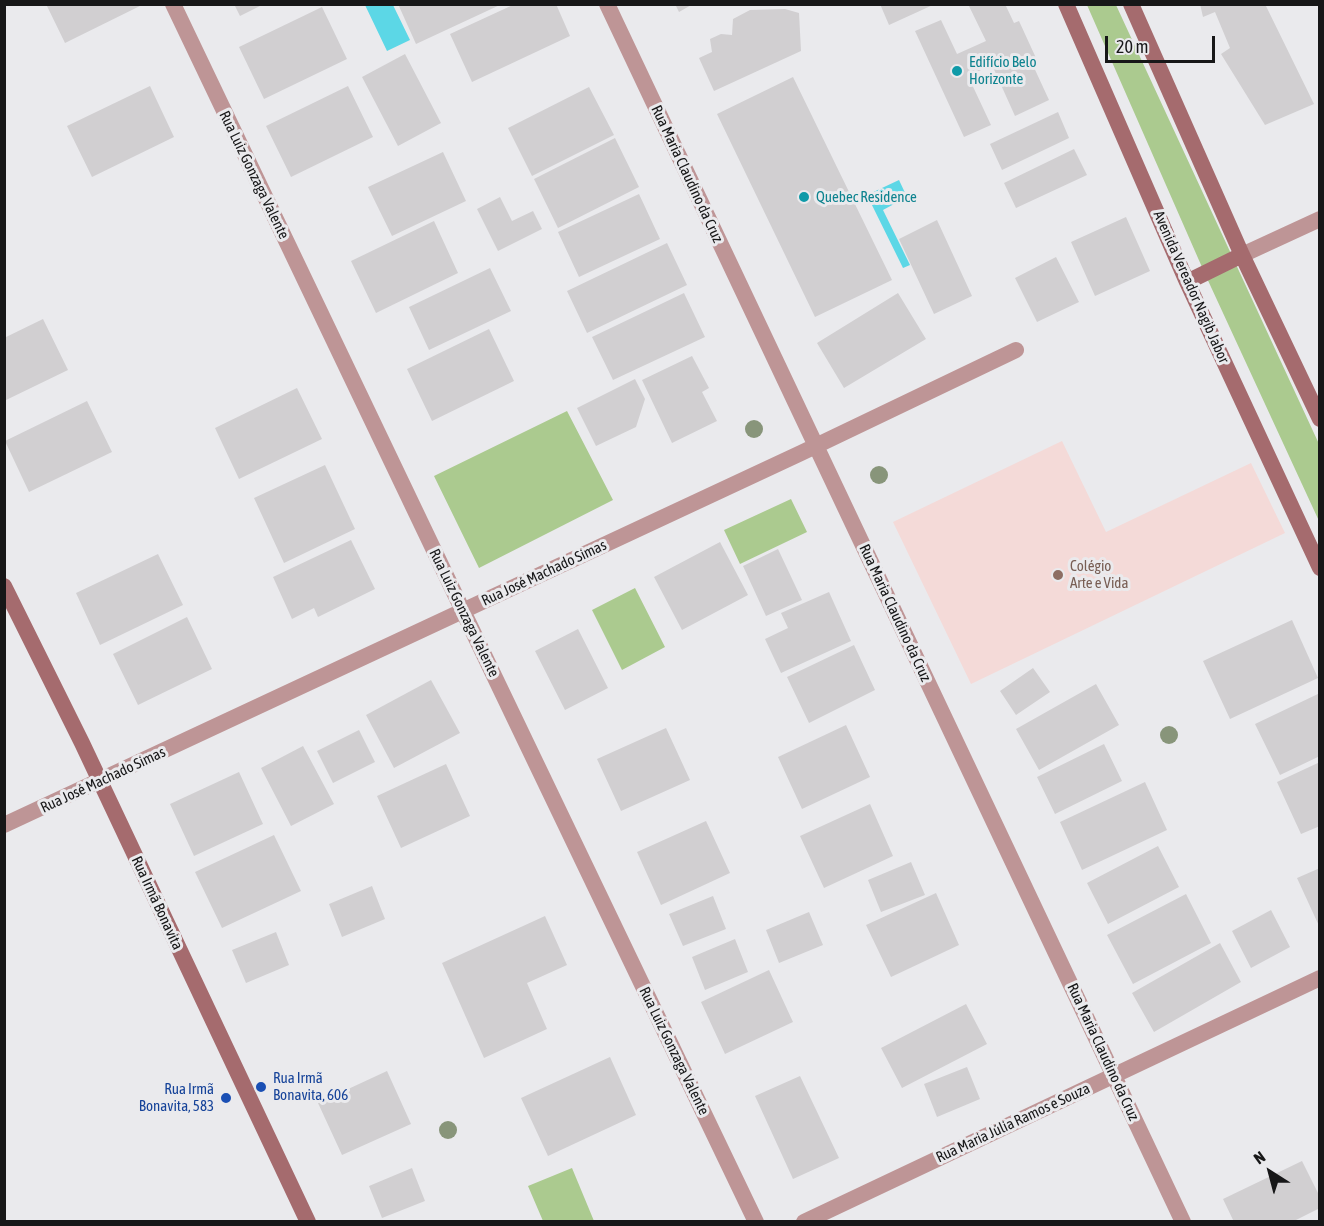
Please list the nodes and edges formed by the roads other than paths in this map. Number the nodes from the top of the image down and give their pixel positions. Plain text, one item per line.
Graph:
1 (173, 4) edge
2 (607, 4) edge
3 (1066, 4) edge
4 (1131, 4) edge
5 (1320, 219) edge
6 (1242, 255) junction
7 (1187, 282) junction
8 (1016, 350) dead end
9 (1320, 419) edge
10 (816, 446) junction
11 (1320, 568) edge
12 (4, 586) edge
13 (463, 611) junction
14 (100, 782) junction
15 (4, 825) edge
16 (1320, 978) edge
17 (1114, 1075) junction
18 (308, 1221) edge
19 (756, 1221) edge
20 (804, 1221) edge
21 (1183, 1221) edge

1 - 13 street, Rua Luiz Gonzaga Valente
2 - 10 street, Rua Maria Claudino da Cruz
3 - 7 main road, Avenida Vereador Nagib Jabor
4 - 6 main road
5 - 6 street
6 - 7 main road
6 - 9 main road
7 - 11 main road, Avenida Vereador Nagib Jabor
8 - 10 street, Rua José Machado Simas
10 - 13 street, Rua José Machado Simas
10 - 17 street, Rua Maria Claudino da Cruz
12 - 14 main road, Rua Irmã Bonavita
13 - 14 street, Rua José Machado Simas
13 - 19 street, Rua Luiz Gonzaga Valente
14 - 15 street, Rua José Machado Simas
14 - 18 main road, Rua Irmã Bonavita
16 - 17 street, Rua Maria Júlia Ramos e Souza
17 - 20 street, Rua Maria Júlia Ramos e Souza
17 - 21 street, Rua Maria Claudino da Cruz

